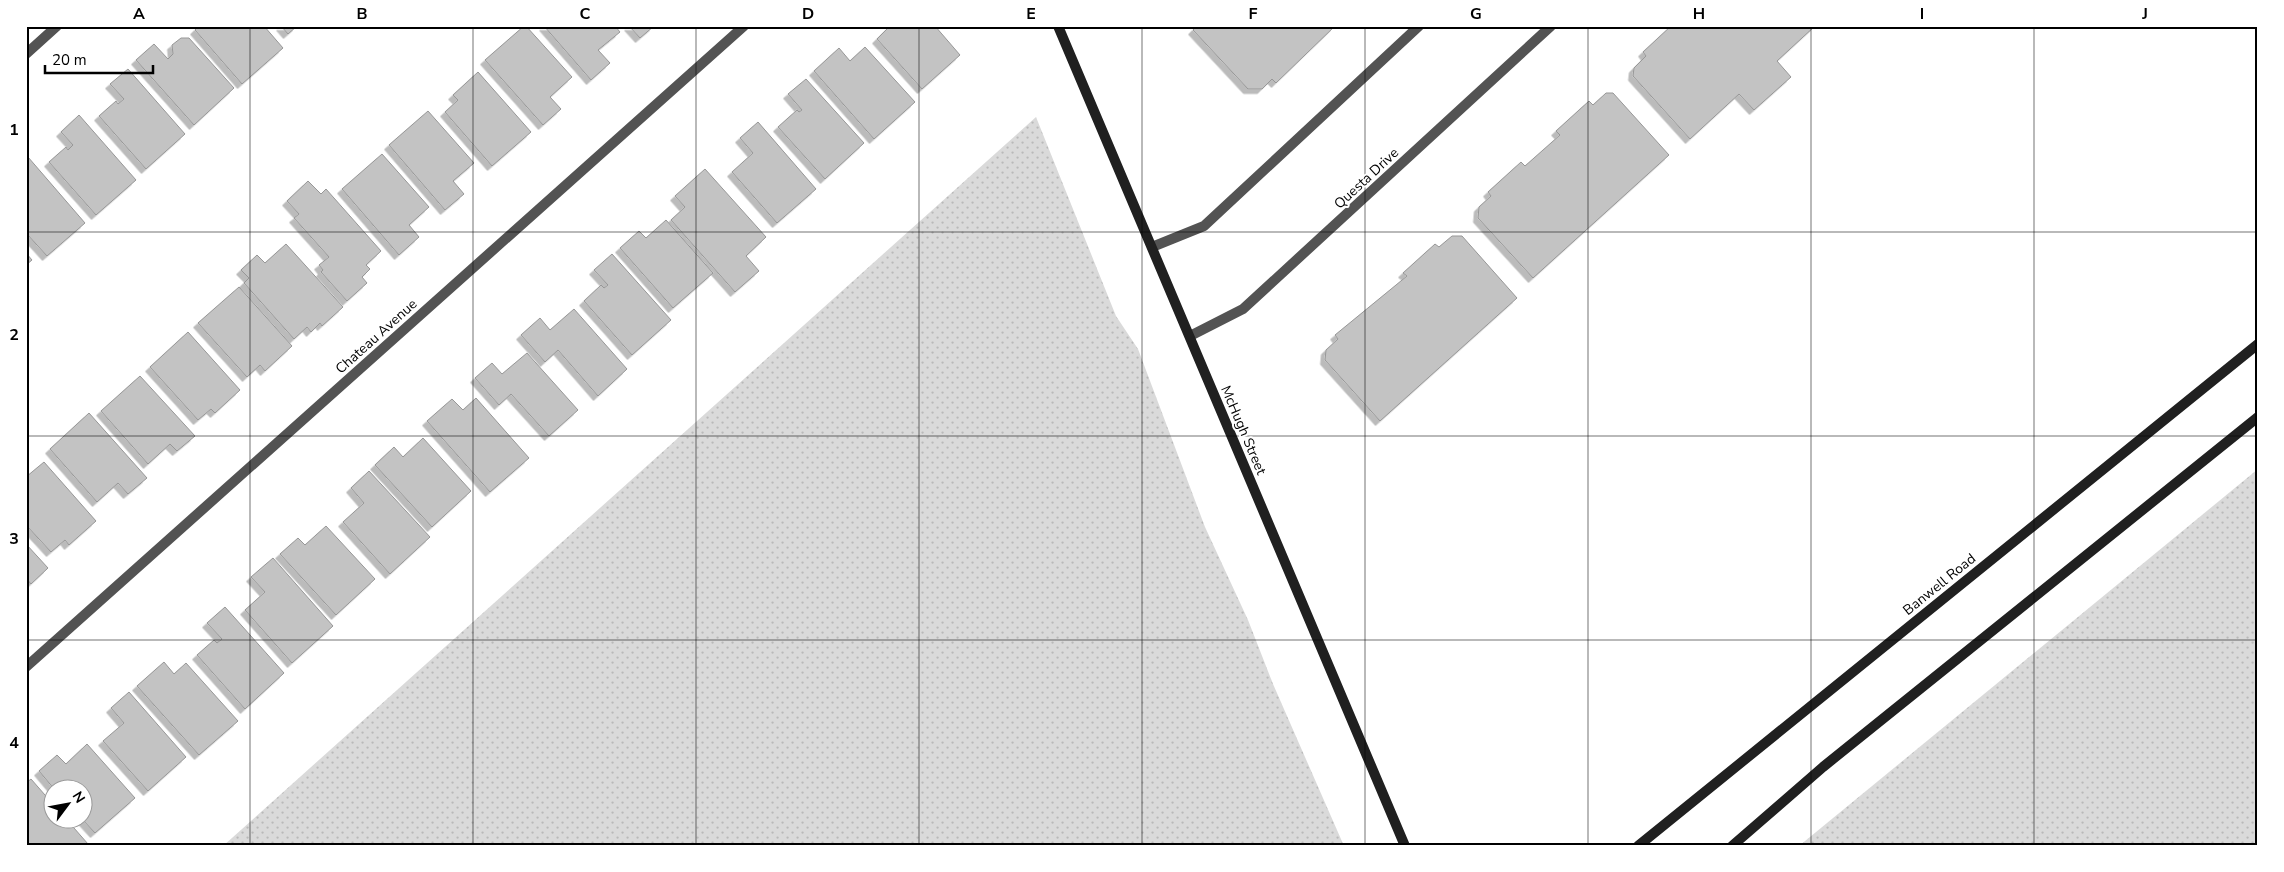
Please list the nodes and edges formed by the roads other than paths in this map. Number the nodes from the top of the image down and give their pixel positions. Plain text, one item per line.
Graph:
1 (57, 26) edge
2 (744, 26) edge
3 (1058, 26) edge
4 (1420, 26) edge
5 (1551, 26) edge
6 (26, 54) edge
7 (1152, 247) junction
8 (1190, 336) junction
9 (2258, 344) edge
10 (2258, 417) edge
11 (26, 667) edge
12 (1405, 846) edge
13 (1638, 846) edge
14 (1732, 846) edge

1 - 6 street
2 - 11 street, Chateau Avenue
3 - 7 main road, McHugh Street
4 - 7 street
5 - 8 street, Questa Drive
7 - 8 main road, McHugh Street
8 - 12 main road, McHugh Street
9 - 13 main road, Banwell Road
10 - 14 main road

